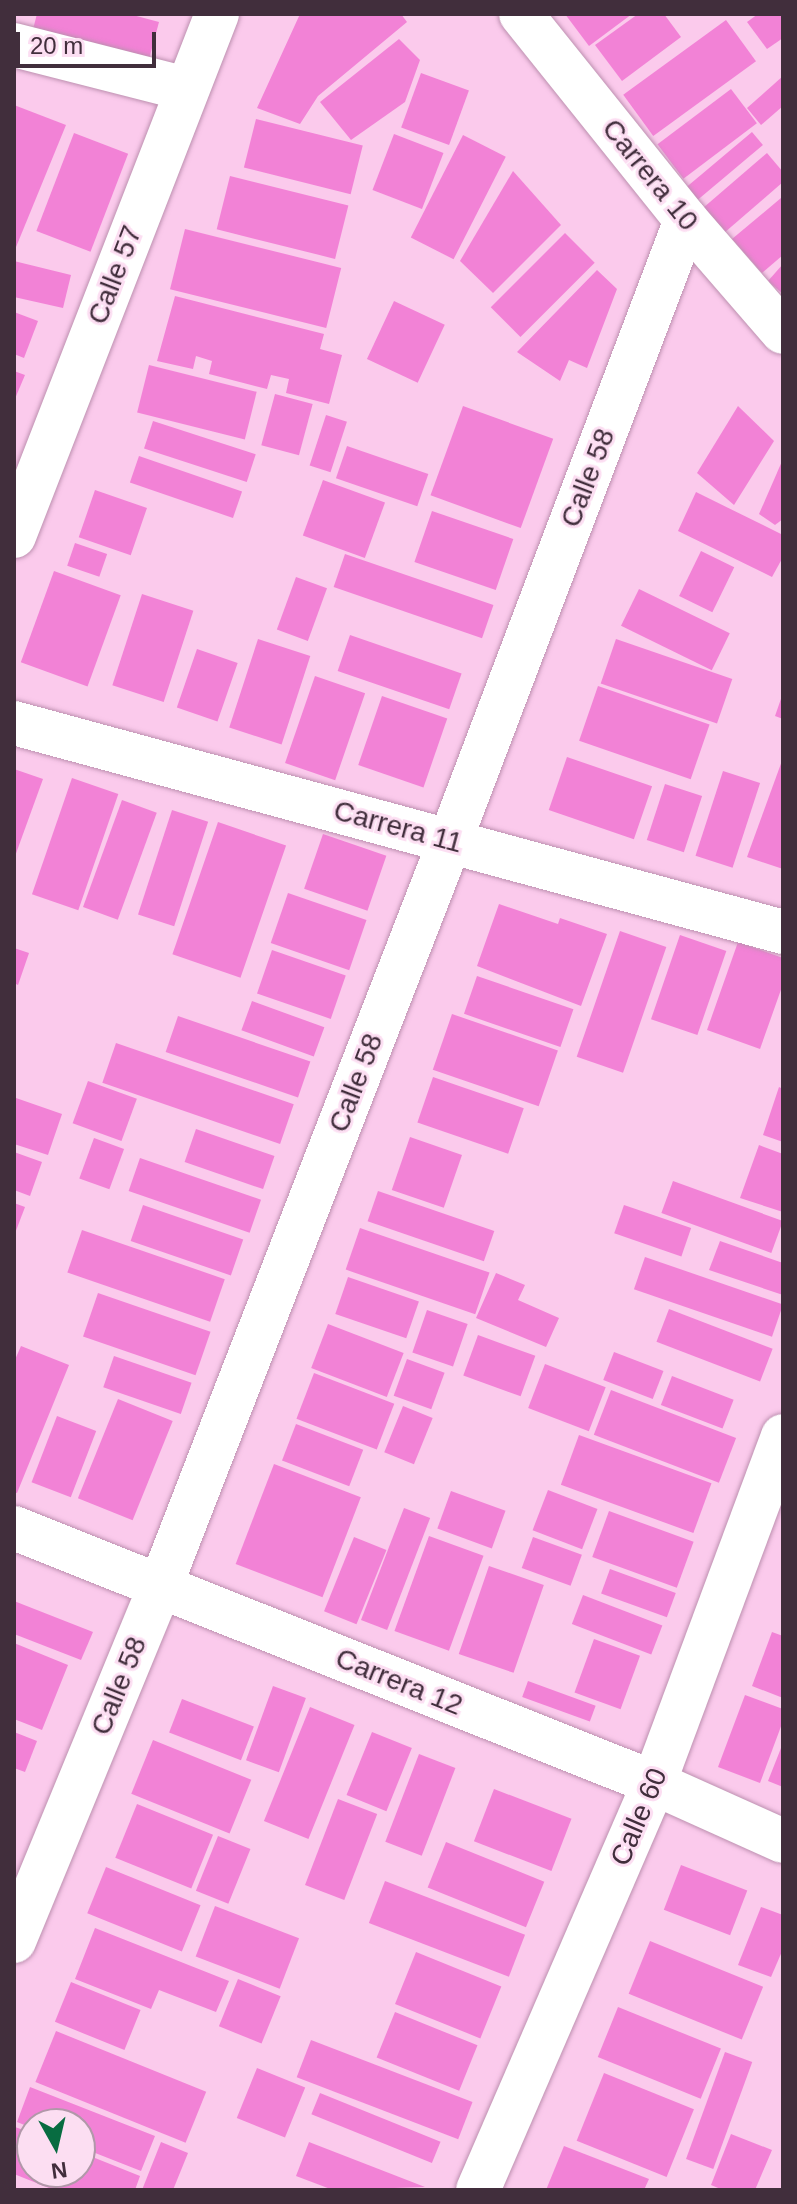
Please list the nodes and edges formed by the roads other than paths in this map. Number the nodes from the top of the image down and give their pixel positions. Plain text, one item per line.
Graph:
1 (217, 14) edge
2 (521, 14) edge
3 (14, 45) edge
4 (186, 89) junction
5 (686, 220) junction
6 (783, 332) edge
7 (14, 536) edge
8 (14, 723) edge
9 (450, 841) junction
10 (783, 932) edge
11 (783, 1436) edge
12 (14, 1528) edge
13 (160, 1587) junction
14 (654, 1783) junction
15 (783, 1841) edge
16 (14, 1941) edge
17 (478, 2190) edge

1 - 4 street, Calle 57
2 - 5 street, Carrera 10
3 - 4 street
4 - 7 street, Calle 57
5 - 6 street, Carrera 10
5 - 9 street, Calle 58
8 - 9 street, Carrera 11
9 - 10 street, Carrera 11
9 - 13 street, Calle 58
11 - 14 street, Calle 60
12 - 13 street, Carrera 12
13 - 14 street, Carrera 12
13 - 16 street, Calle 58
14 - 15 street, Carrera 12
14 - 17 street, Calle 60

